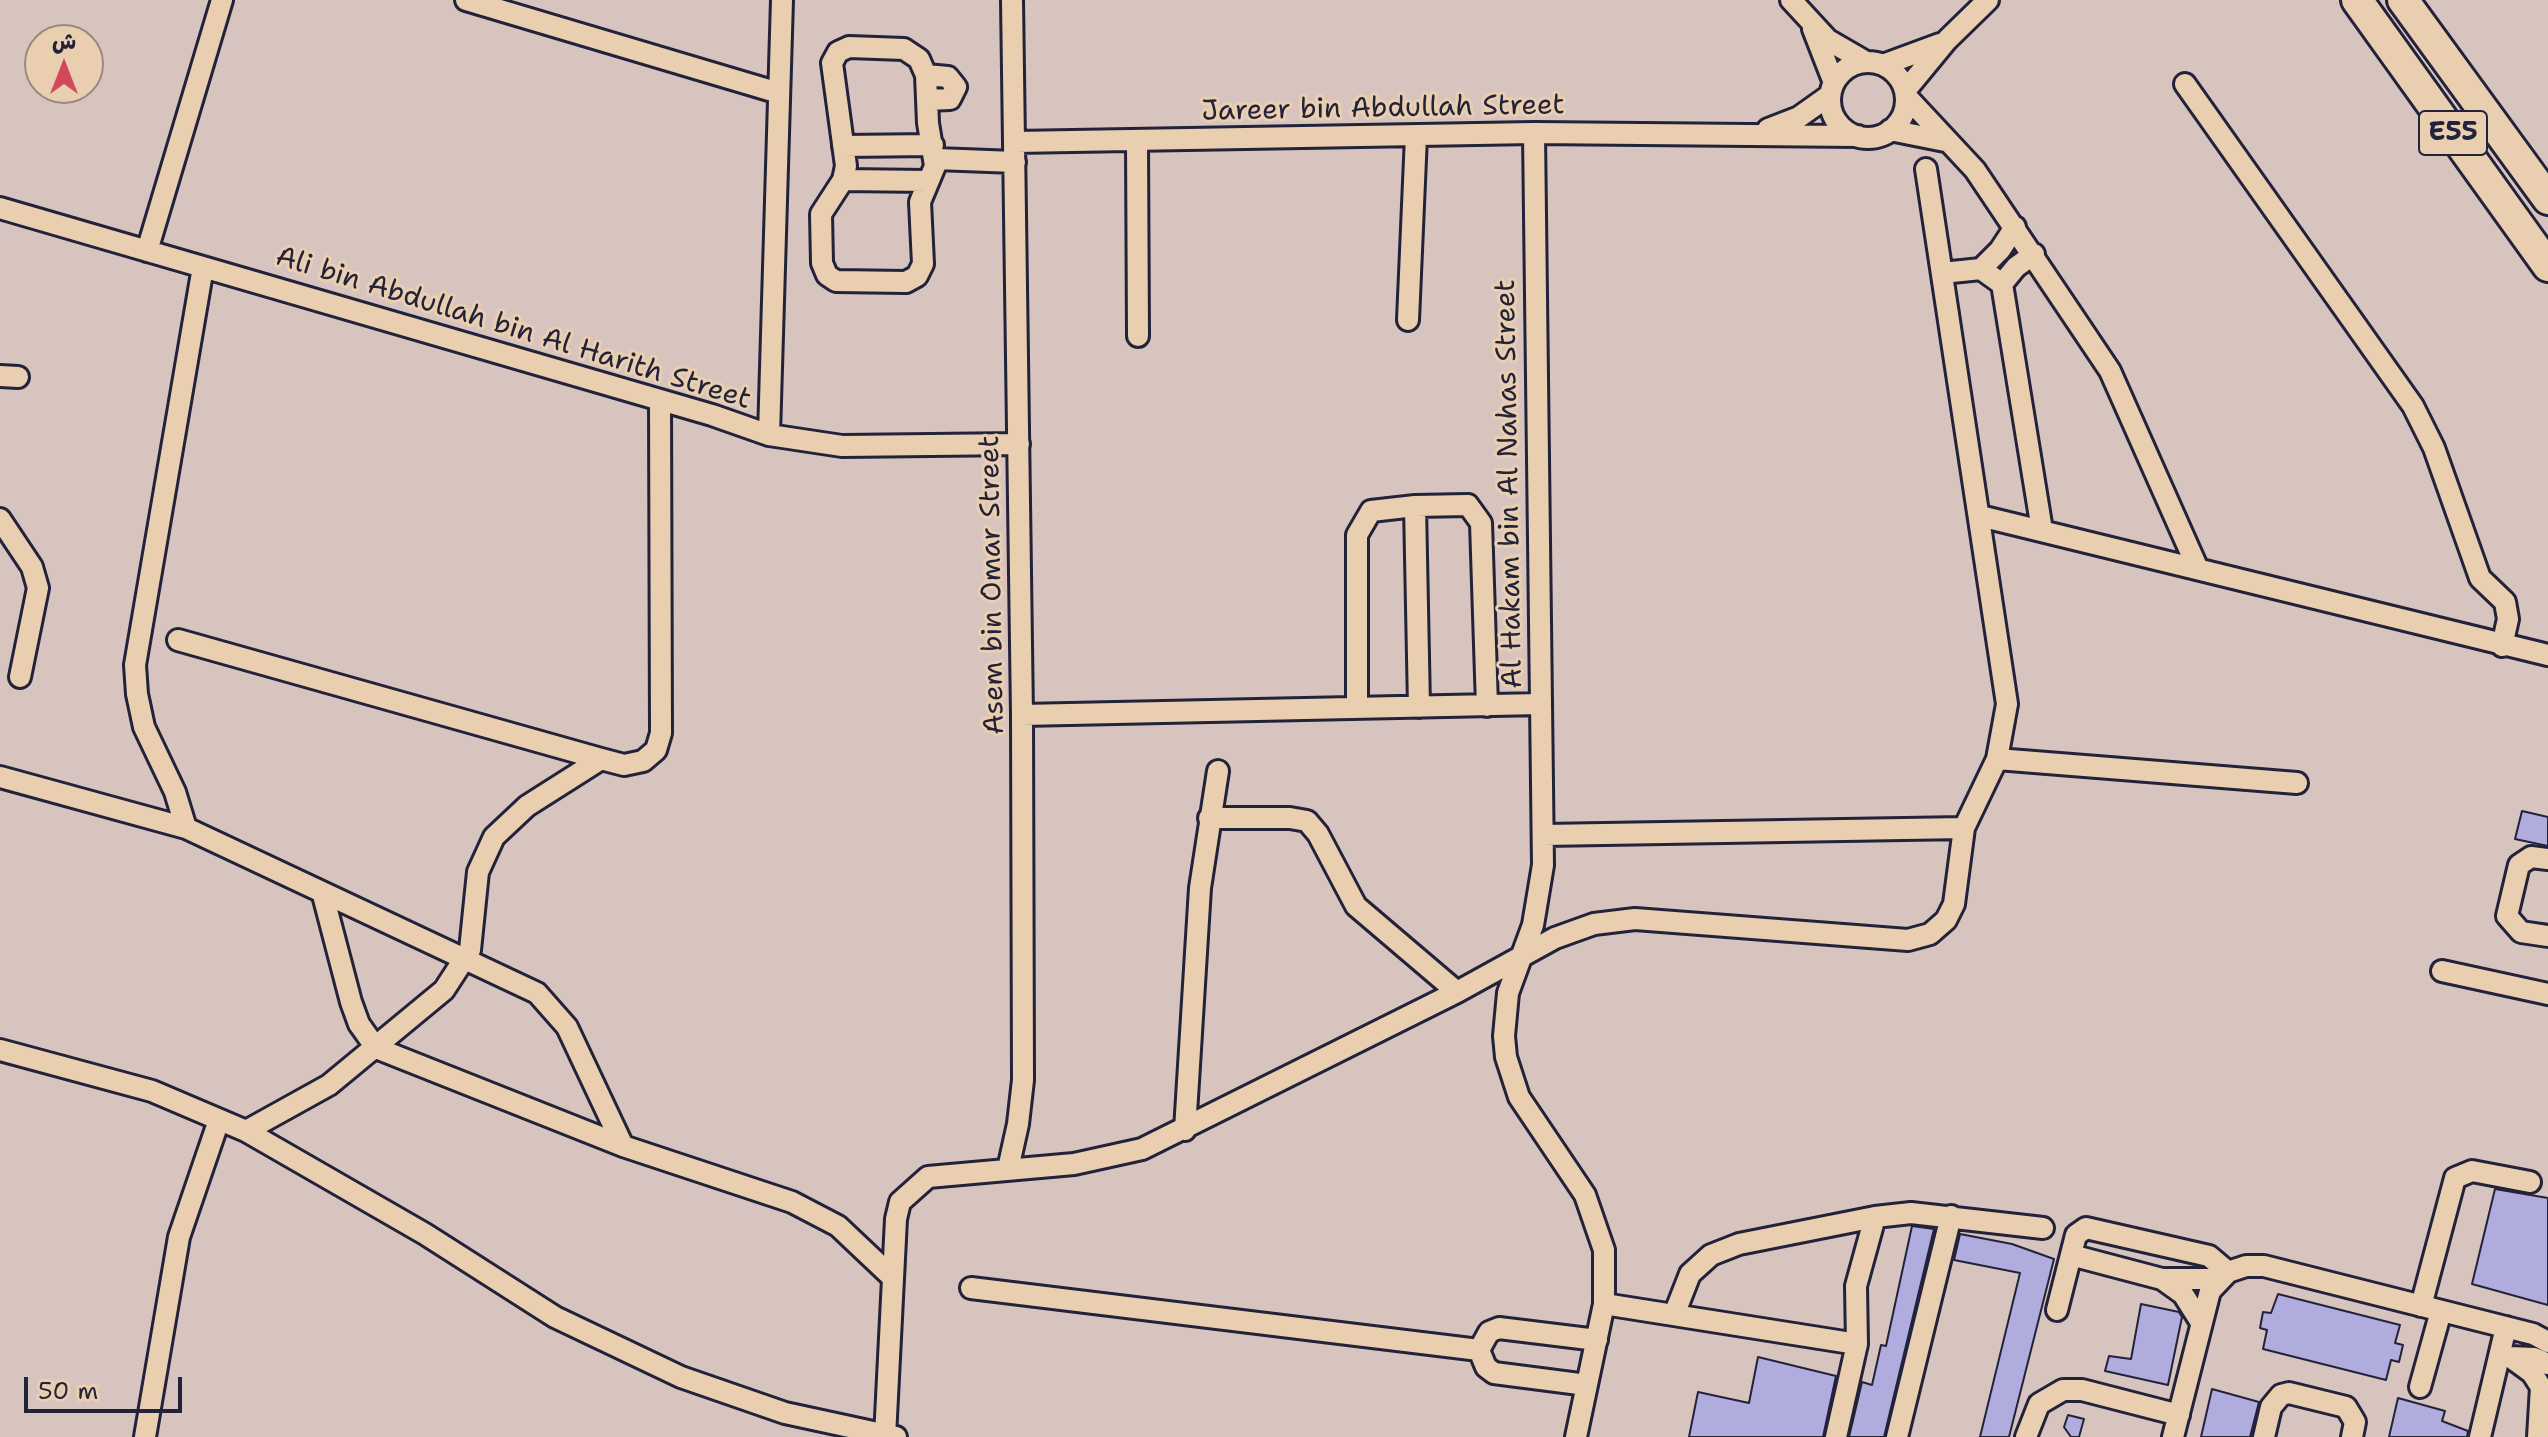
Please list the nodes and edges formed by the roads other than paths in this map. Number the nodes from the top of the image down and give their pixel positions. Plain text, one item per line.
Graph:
1 (222, 0) edge
2 (468, 0) edge
3 (782, 0) edge
4 (1012, 0) edge
5 (1791, 0) edge
6 (1988, 0) edge
7 (2357, 0) edge
8 (2403, 0) edge
9 (1812, 25) junction
10 (1947, 40) junction
11 (1875, 63) junction
12 (926, 75) junction
13 (2185, 84) dead end
14 (1832, 89) junction
15 (779, 93) junction
16 (1906, 93) junction
17 (927, 100) junction
18 (1890, 130) junction
19 (1752, 132) junction
20 (1534, 133) junction
21 (1416, 136) junction
22 (1858, 136) junction
23 (1137, 142) junction
24 (1947, 142) junction
25 (843, 146) junction
26 (934, 152) junction
27 (1015, 152) junction
28 (1926, 169) dead end
29 (843, 180) junction
30 (928, 181) junction
31 (2548, 199) edge
32 (0, 208) edge
33 (2015, 227) junction
34 (147, 251) junction
35 (2034, 254) junction
36 (2548, 266) edge
37 (203, 267) junction
38 (1981, 269) junction
39 (1942, 273) junction
40 (2002, 284) junction
41 (1408, 320) dead end
42 (1138, 336) dead end
43 (660, 400) junction
44 (769, 435) junction
45 (1019, 444) junction
46 (1415, 506) junction
47 (1980, 516) junction
48 (0, 519) edge
49 (2042, 530) junction
50 (2198, 569) junction
51 (178, 640) dead end
52 (2502, 646) junction
53 (2548, 655) edge
54 (20, 677) dead end
55 (1540, 704) junction
56 (1487, 706) junction
57 (1419, 707) junction
58 (1357, 708) junction
59 (1022, 715) junction
60 (601, 759) junction
61 (1997, 759) junction
62 (1218, 771) dead end
63 (0, 777) edge
64 (2297, 783) dead end
65 (1209, 818) junction
66 (186, 828) junction
67 (1964, 828) junction
68 (1544, 835) junction
69 (2548, 859) edge
70 (323, 895) junction
71 (2548, 936) edge
72 (1521, 956) junction
73 (465, 962) junction
74 (2442, 971) dead end
75 (1457, 992) junction
76 (2548, 994) edge
77 (376, 1048) junction
78 (0, 1050) edge
79 (219, 1120) junction
80 (1185, 1130) junction
81 (246, 1131) junction
82 (623, 1146) junction
83 (1008, 1169) junction
84 (2530, 1182) dead end
85 (1951, 1216) junction
86 (1875, 1217) junction
87 (2043, 1228) dead end
88 (2071, 1255) junction
89 (2224, 1275) junction
90 (893, 1278) junction
91 (2162, 1279) junction
92 (971, 1288) dead end
93 (1604, 1304) junction
94 (2431, 1308) junction
95 (2057, 1310) dead end
96 (1674, 1315) junction
97 (2200, 1321) junction
98 (2506, 1327) junction
99 (2543, 1336) edge
100 (1597, 1340) junction
101 (1857, 1344) junction
102 (1479, 1350) junction
103 (2505, 1356) junction
104 (2548, 1364) edge
105 (1587, 1385) junction
106 (2420, 1387) dead end
107 (2179, 1415) junction
108 (2543, 1423) edge
109 (885, 1436) edge
110 (145, 1437) edge
111 (897, 1437) edge
112 (1576, 1437) edge
113 (1836, 1437) edge
114 (1897, 1437) edge
115 (2026, 1437) edge
116 (2173, 1437) edge
117 (2264, 1437) edge
118 (2352, 1437) edge
119 (2480, 1437) edge

1 - 34 street
2 - 15 street
3 - 15 street
4 - 27 street, Asem bin Omar Street
5 - 9 street
6 - 10 street
7 - 36 highway, E55
8 - 31 highway, E55
9 - 11 street
9 - 14 street
10 - 11 street
10 - 16 street
11 - 14 street
11 - 16 street
12 - 17 street
12 - 17 street
12 - 25 street
13 - 52 street
14 - 19 street, Jareer bin Abdullah Street
14 - 22 street
15 - 44 street
16 - 18 street
16 - 24 street
17 - 26 street
18 - 22 street
18 - 24 street
19 - 20 street, Jareer bin Abdullah Street
19 - 22 street, Jareer bin Abdullah Street
20 - 21 street, Jareer bin Abdullah Street
20 - 55 street, Al Hakam bin Al Nahas Street
21 - 23 street, Jareer bin Abdullah Street
21 - 41 street
23 - 27 street, Jareer bin Abdullah Street
23 - 42 street
24 - 33 street
25 - 26 street, Jareer bin Abdullah Street
25 - 29 street
26 - 27 street, Jareer bin Abdullah Street
26 - 30 street
27 - 45 street, Asem bin Omar Street
28 - 39 street
29 - 30 street
29 - 30 street
32 - 34 street, Ali bin Abdullah bin Al Harith Street
33 - 35 street
33 - 38 street
34 - 37 street, Ali bin Abdullah bin Al Harith Street
35 - 40 street
35 - 50 street
37 - 43 street, Ali bin Abdullah bin Al Harith Street
37 - 66 street
38 - 39 street
38 - 40 street
39 - 47 street
40 - 49 street
43 - 44 street, Ali bin Abdullah bin Al Harith Street
43 - 60 street
44 - 45 street, Ali bin Abdullah bin Al Harith Street
45 - 59 street, Asem bin Omar Street
46 - 56 street
46 - 57 street
46 - 58 street
47 - 49 street
47 - 61 street
48 - 54 street
49 - 50 street
50 - 52 street
51 - 60 street
52 - 53 street
55 - 56 street
55 - 68 street, Al Hakam bin Al Nahas Street
56 - 57 street
57 - 58 street
58 - 59 street
59 - 83 street, Asem bin Omar Street
60 - 73 street
61 - 64 street
61 - 67 street
62 - 65 street
63 - 66 street
65 - 75 street
65 - 80 street
66 - 70 street
67 - 68 street
67 - 72 street
68 - 72 street, Al Hakam bin Al Nahas Street
69 - 71 street
70 - 73 street
70 - 77 street
72 - 75 street
72 - 93 street, Al Hakam bin Al Nahas Street
73 - 77 street
73 - 82 street
74 - 76 street
75 - 80 street
77 - 81 street
77 - 82 street
78 - 79 street
79 - 81 street
79 - 110 street
80 - 83 street
81 - 109 street
82 - 90 street
83 - 90 street
84 - 94 street
85 - 86 street
85 - 87 street
85 - 114 street
86 - 96 street
86 - 101 street
88 - 89 street
88 - 91 street
88 - 95 street
89 - 91 street
89 - 94 street
89 - 97 street
90 - 109 street
91 - 97 street
92 - 102 street
93 - 96 street
93 - 100 street, Al Hakam bin Al Nahas Street
94 - 98 street
94 - 106 street
96 - 101 street
97 - 107 street
98 - 99 street
98 - 103 street
100 - 102 street
100 - 105 street, Al Hakam bin Al Nahas Street
101 - 113 street
102 - 105 street
103 - 104 street
103 - 108 street
103 - 119 street
105 - 112 street, Al Hakam bin Al Nahas Street
107 - 115 street
107 - 116 street
109 - 111 street
117 - 118 street

